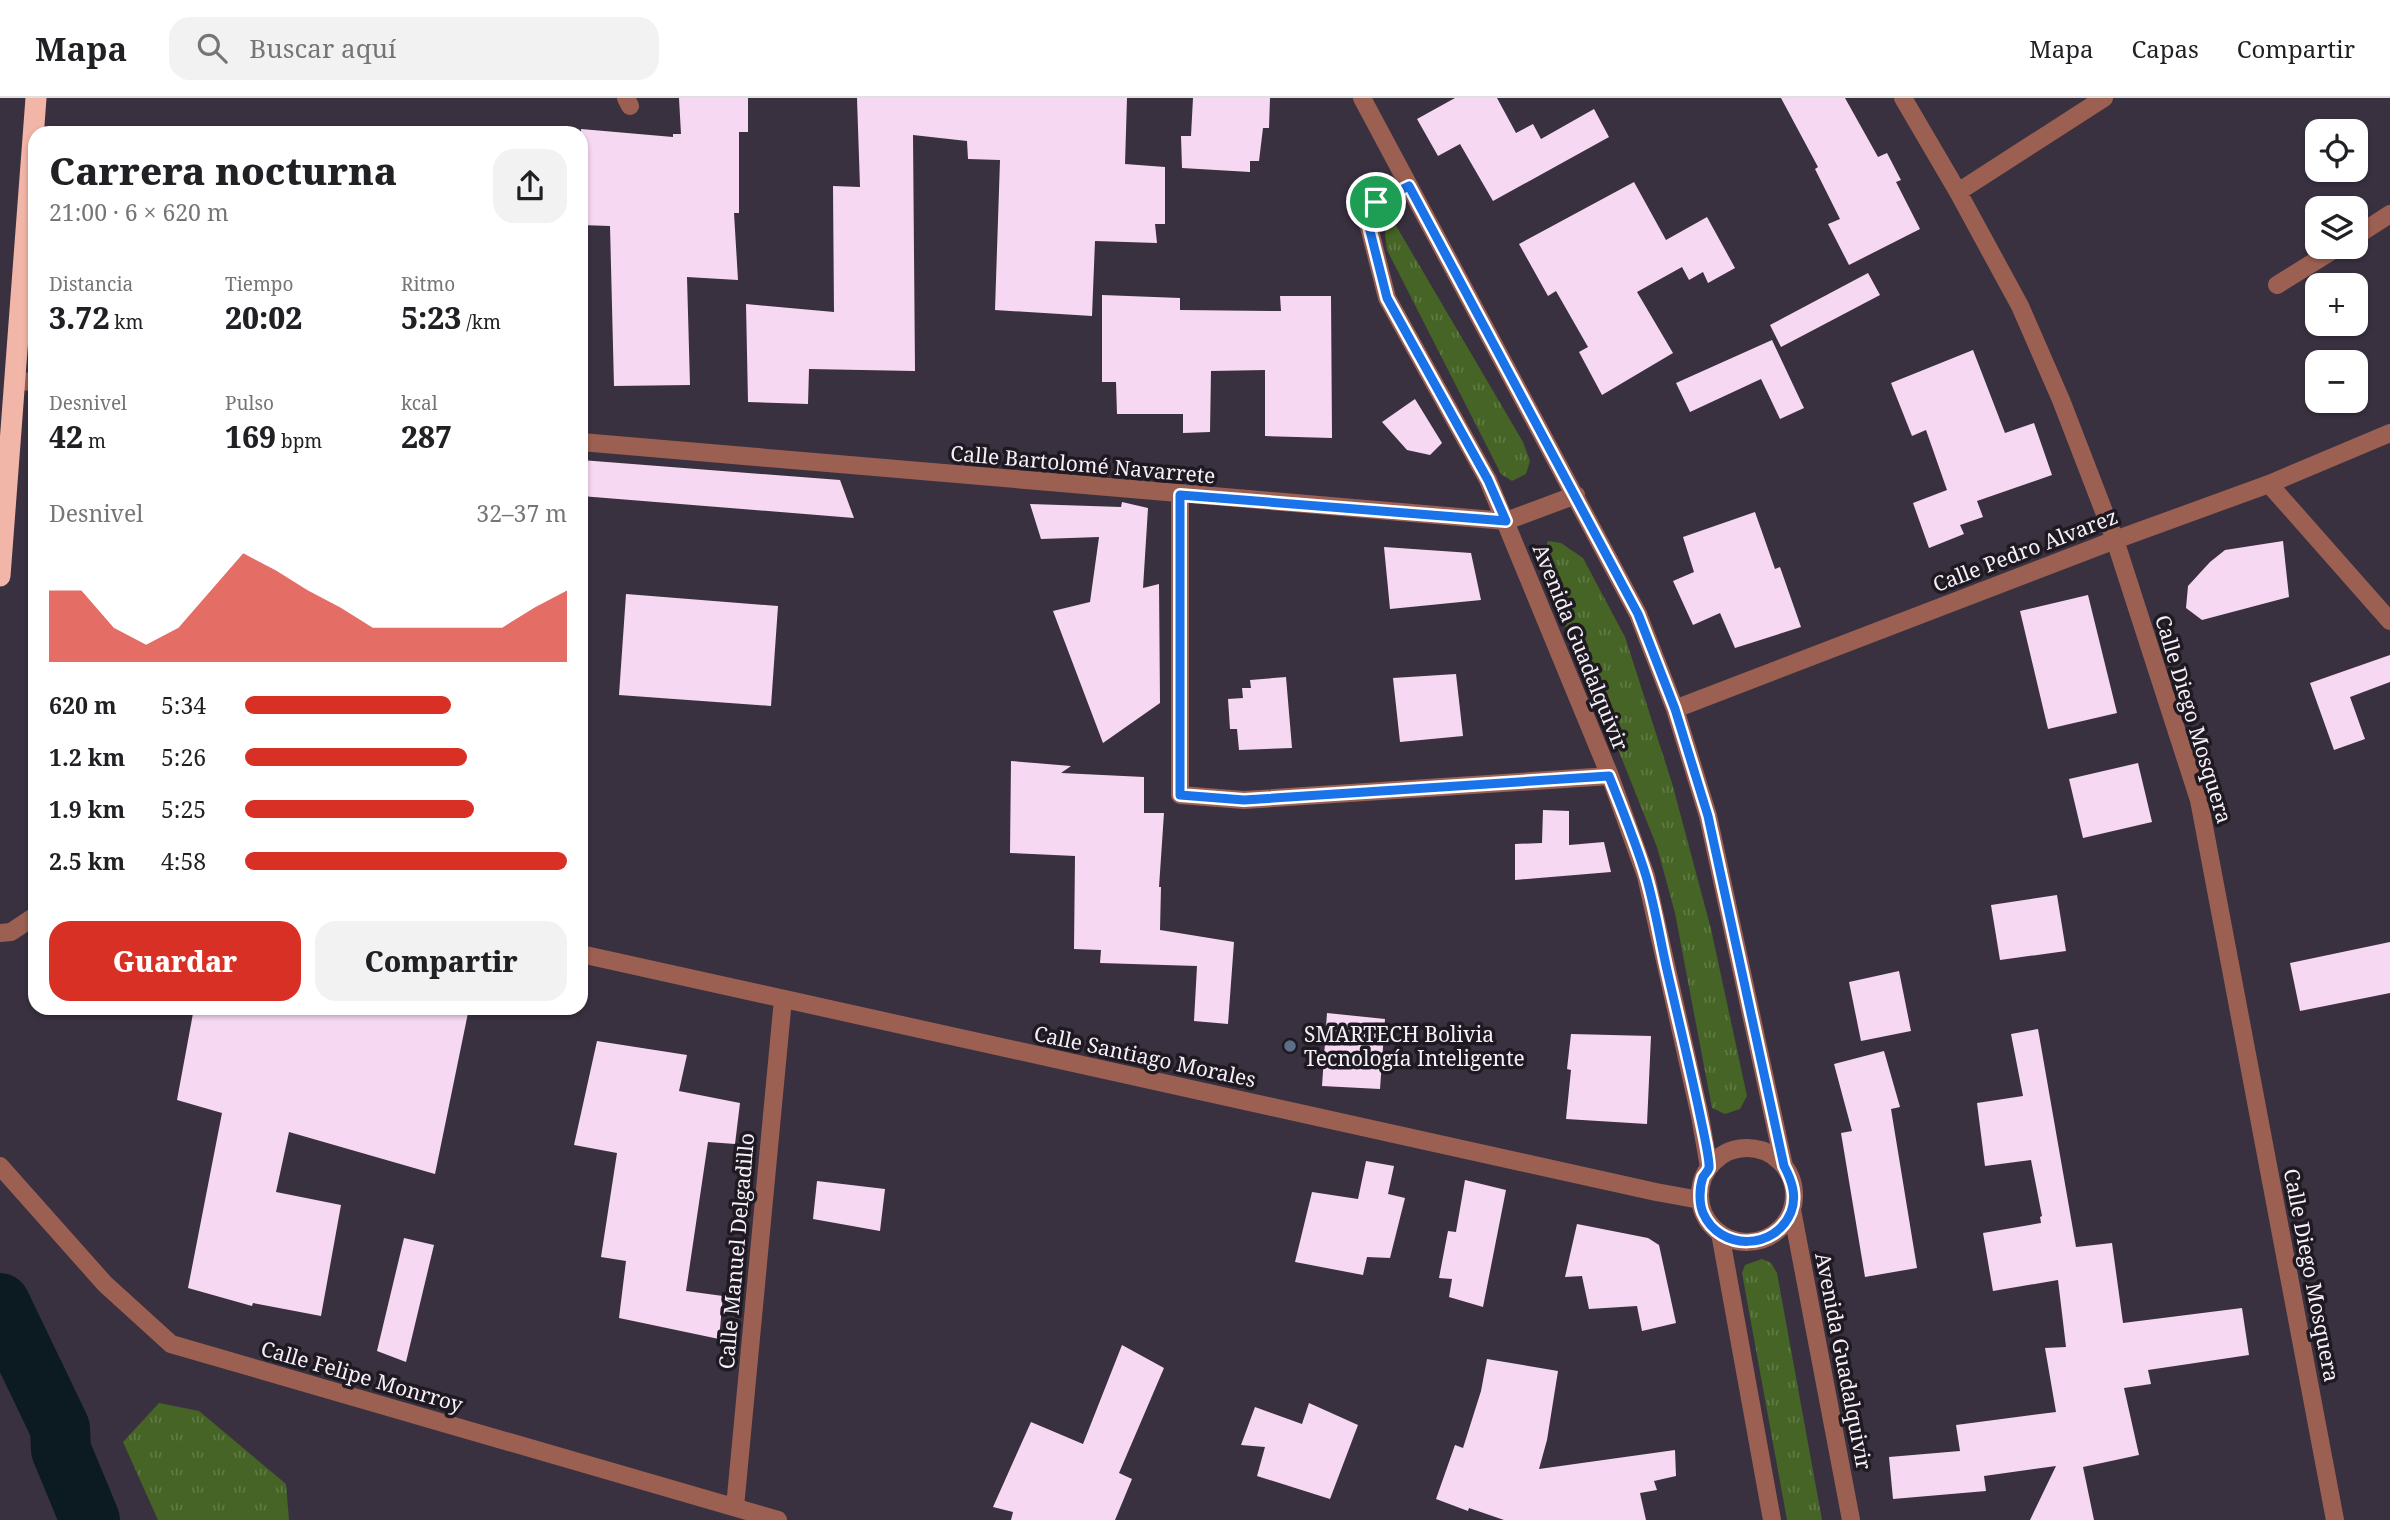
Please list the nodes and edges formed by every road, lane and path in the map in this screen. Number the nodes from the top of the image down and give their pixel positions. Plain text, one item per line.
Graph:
1 (36, 98) edge
2 (1362, 98) edge
3 (1903, 98) edge
4 (2104, 98) edge
5 (35, 126) edge
6 (1409, 186) junction
7 (1958, 192) junction
8 (2390, 214) edge
9 (2368, 228) edge
10 (2319, 259) edge
11 (2277, 285) dead end
12 (28, 304) edge
13 (25, 381) edge
14 (2390, 433) edge
15 (588, 443) edge
16 (2269, 484) junction
17 (1180, 495) junction
18 (1576, 495) junction
19 (1506, 521) junction
20 (2115, 540) junction
21 (0, 576) edge
22 (2390, 621) edge
23 (1675, 709) junction
24 (1609, 776) junction
25 (28, 921) edge
26 (0, 933) edge
27 (588, 956) edge
28 (783, 999) junction
29 (0, 1166) edge
30 (1784, 1166) junction
31 (1709, 1167) junction
32 (1700, 1200) junction
33 (1792, 1210) junction
34 (1720, 1233) junction
35 (735, 1507) junction
36 (778, 1520) edge
37 (1772, 1520) edge
38 (1850, 1520) edge
39 (2335, 1520) edge

1 - 5 highway
2 - 6 street
3 - 7 street, Calle Diego Mosquera
4 - 7 street
6 - 18 street
6 - 19 street, Avenida Guadalquivir
7 - 20 street, Calle Diego Mosquera
8 - 9 street
10 - 11 street
12 - 13 highway
13 - 21 highway
14 - 16 street, Calle Pedro Alvarez
15 - 17 street, Calle Bartolomé Navarrete
16 - 20 street, Calle Pedro Alvarez
16 - 22 street
17 - 19 street, Calle Bartolomé Navarrete
17 - 24 street
18 - 19 street, Calle Bartolomé Navarrete
18 - 23 street
19 - 24 street, Avenida Guadalquivir
20 - 23 street, Calle Pedro Alvarez
20 - 39 street, Calle Diego Mosquera
23 - 30 street
24 - 31 street, Avenida Guadalquivir
25 - 26 street
27 - 28 street, Calle Santiago Morales
28 - 32 street, Calle Santiago Morales
28 - 35 street, Calle Manuel Delgadillo
29 - 35 street, Calle Felipe Monrroy
30 - 31 street
30 - 33 street
31 - 32 street
32 - 34 street
33 - 34 street
33 - 38 street, Avenida Guadalquivir
34 - 37 street
35 - 36 street, Calle Felipe Monrroy

